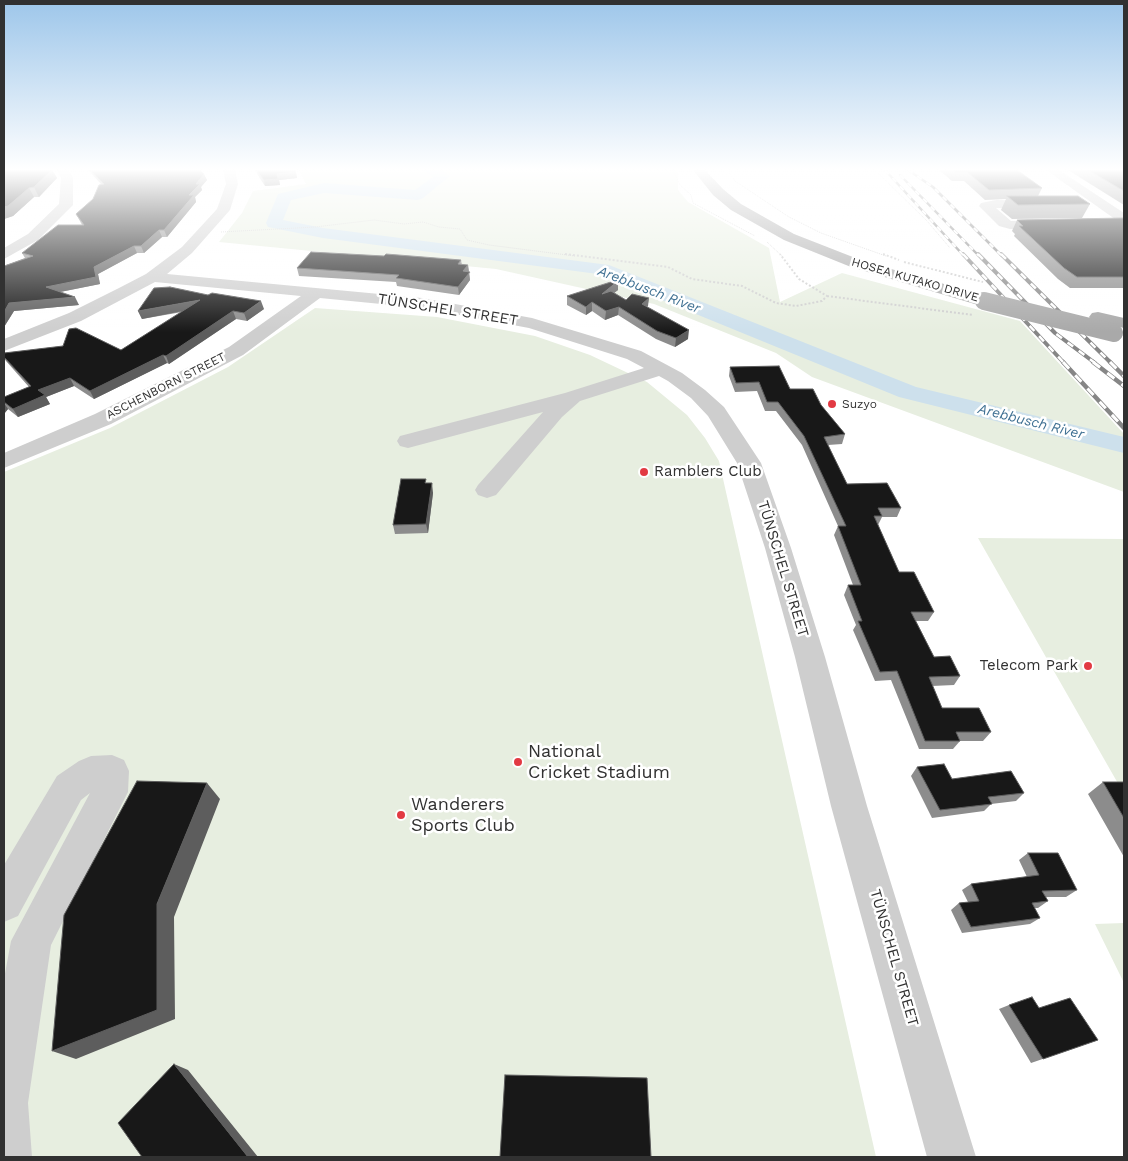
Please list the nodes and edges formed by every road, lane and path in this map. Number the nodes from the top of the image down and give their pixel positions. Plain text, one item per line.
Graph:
1 (47, 224) edge
2 (212, 224) edge
3 (333, 224) edge
4 (430, 224) edge
5 (733, 224) edge
6 (766, 224) edge
7 (791, 224) edge
8 (803, 224) edge
9 (930, 224) edge
10 (1020, 224) edge
11 (1063, 225) edge
12 (206, 231) junction
13 (950, 248) dead end
14 (4, 254) edge
15 (904, 262) dead end
16 (152, 277) junction
17 (318, 292) junction
18 (828, 296) junction
19 (981, 302) junction
20 (1121, 330) edge
21 (4, 345) edge
22 (662, 369) junction
23 (573, 397) junction
24 (408, 441) dead end
25 (4, 461) edge
26 (487, 490) dead end
27 (4, 902) edge
28 (7, 1157) edge
29 (952, 1157) edge

1 - 14 street
2 - 12 street
3 - 12 path
4 - 18 path
5 - 18 path
6 - 19 main road, HOSEA KUTAKO DRIVE
7 - 19 main road, HOSEA KUTAKO DRIVE
8 - 15 path
9 - 13 path
10 - 11 street
12 - 16 street
16 - 17 street, TÜNSCHEL STREET
16 - 21 street
17 - 22 street, TÜNSCHEL STREET
17 - 25 street, ASCHENBORN STREET
18 - 19 path
19 - 20 main road, HOSEA KUTAKO DRIVE, bridge
19 - 20 main road, HOSEA KUTAKO DRIVE
22 - 23 street
22 - 29 street, TÜNSCHEL STREET
23 - 24 street
23 - 26 street
27 - 28 street

